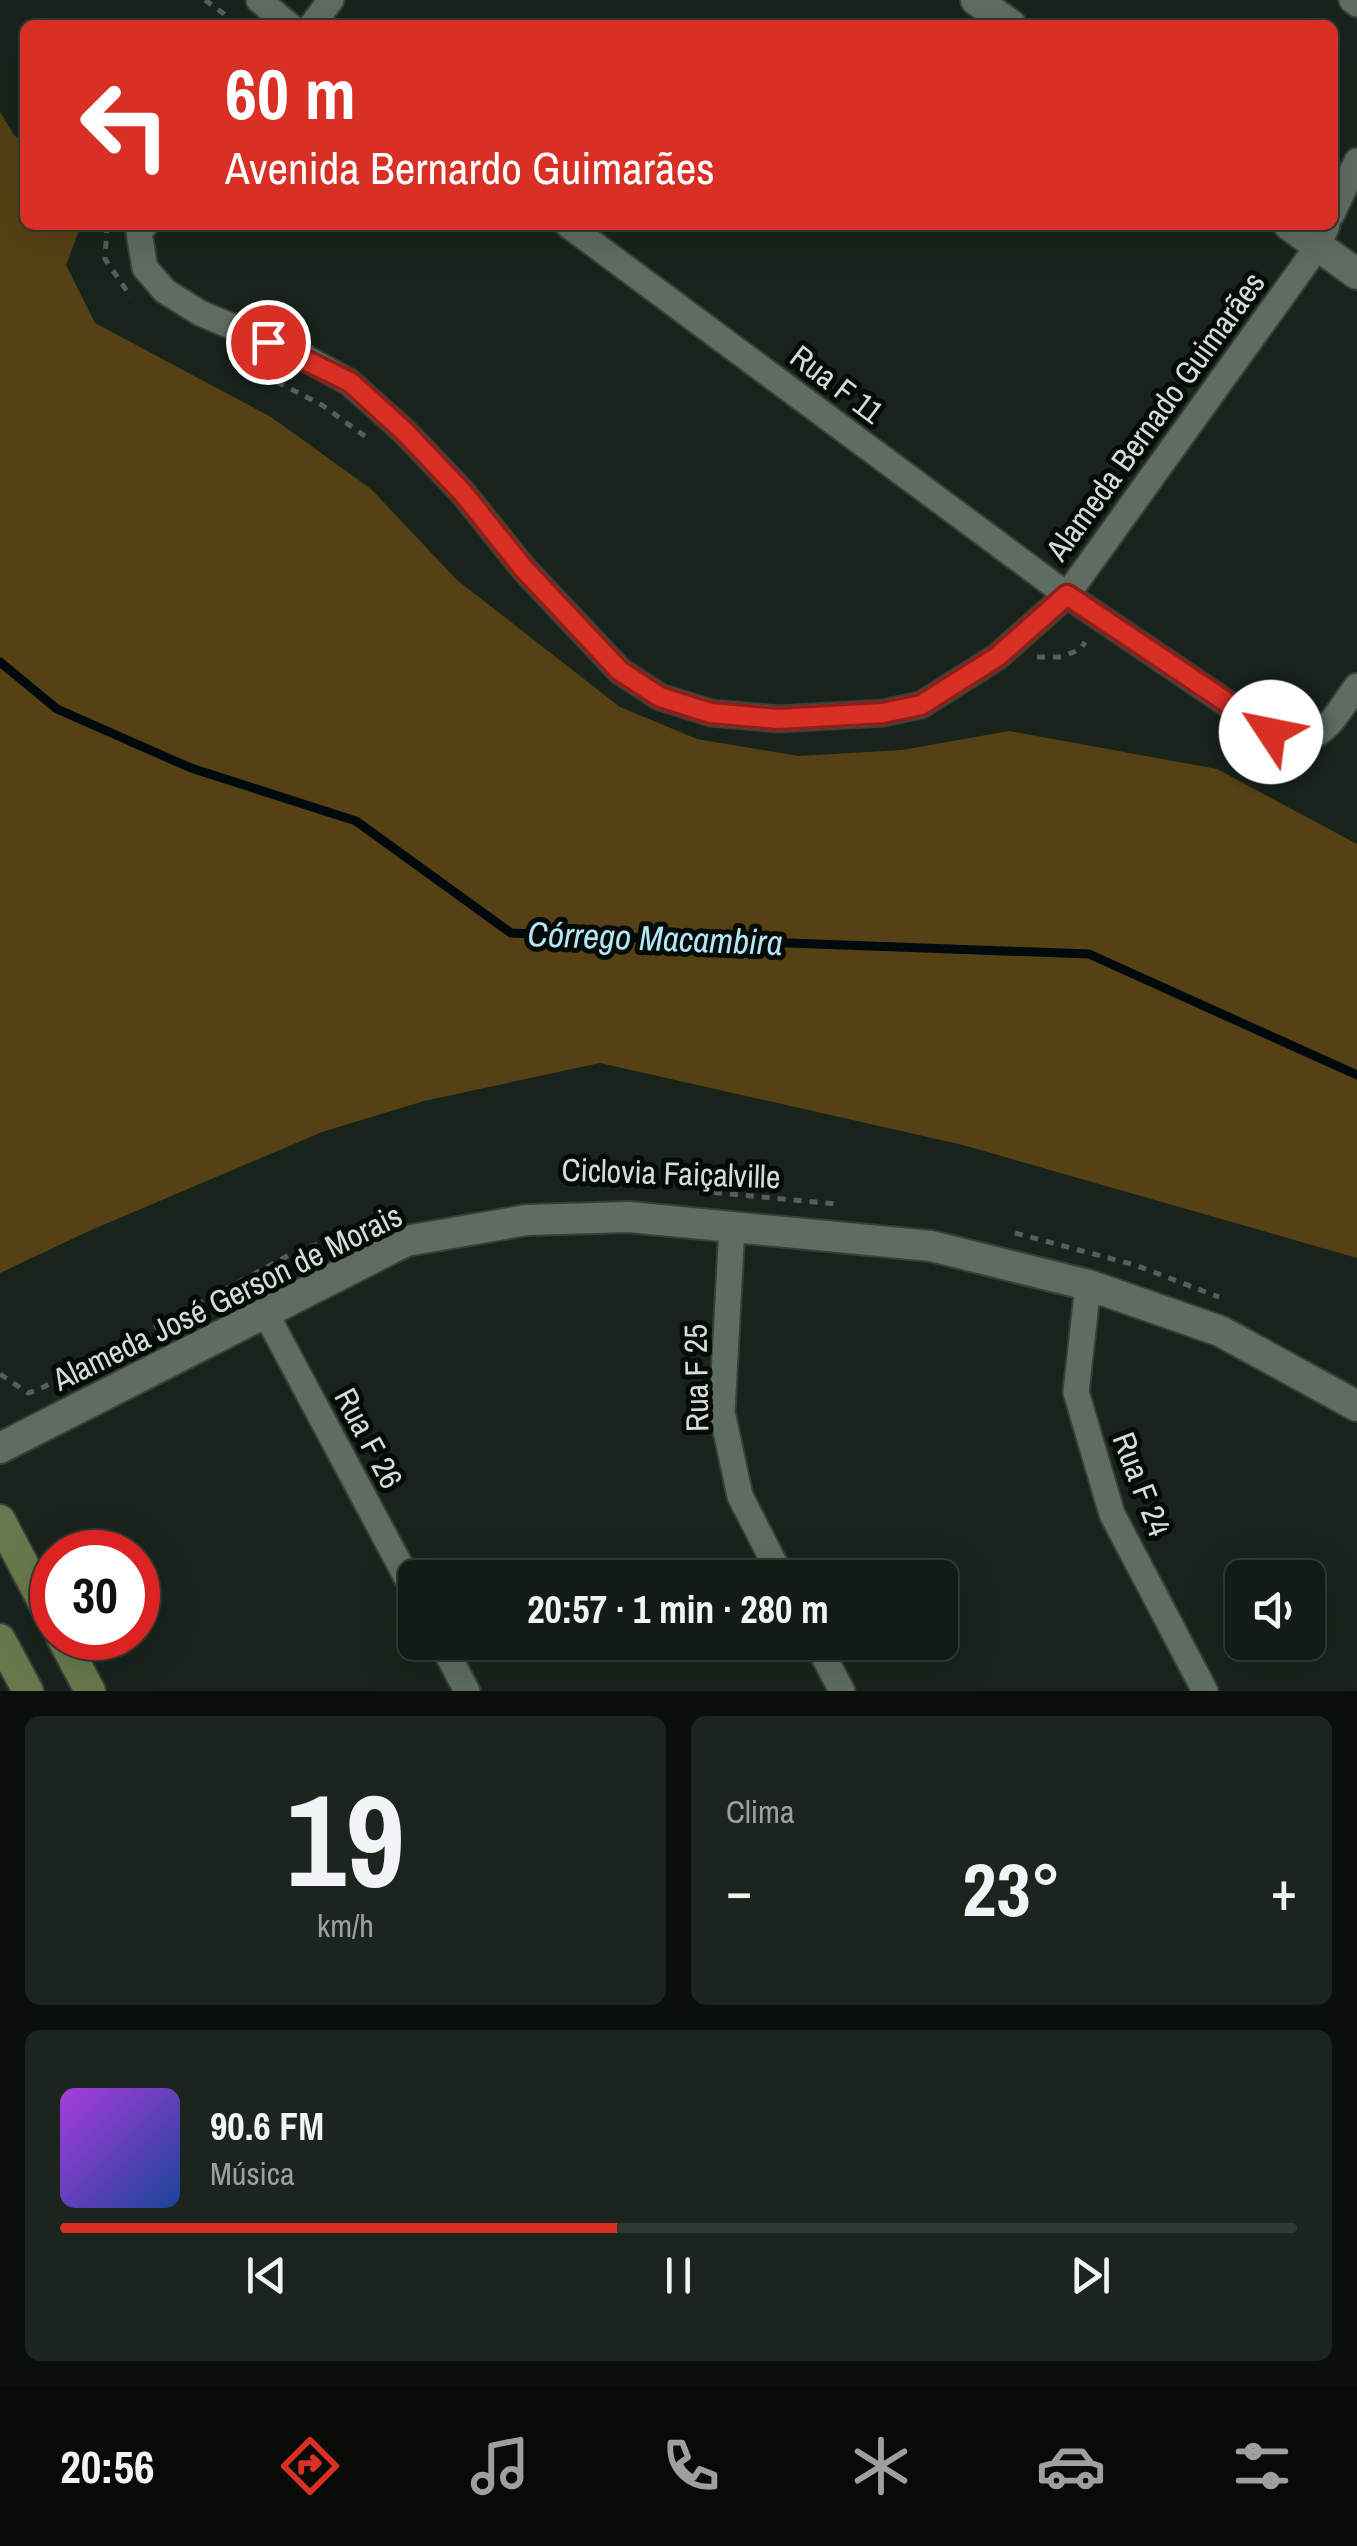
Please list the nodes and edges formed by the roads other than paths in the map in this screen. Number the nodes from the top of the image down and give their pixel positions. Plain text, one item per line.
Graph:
1 (259, 0) edge
2 (976, 0) edge
3 (283, 20) edge
4 (1004, 20) edge
5 (1357, 161) edge
6 (1338, 201) edge
7 (142, 230) edge
8 (575, 230) edge
9 (1323, 235) edge
10 (1357, 274) edge
11 (1067, 595) junction
12 (1357, 686) edge
13 (732, 1227) junction
14 (1088, 1285) junction
15 (265, 1312) junction
16 (1357, 1406) edge
17 (0, 1448) edge
18 (0, 1520) edge
19 (773, 1560) edge
20 (398, 1561) edge
21 (30, 1577) edge
22 (0, 1638) edge
23 (74, 1660) edge
24 (451, 1660) edge
25 (826, 1660) edge
26 (28, 1691) edge
27 (90, 1691) edge
28 (467, 1691) edge
29 (842, 1691) edge
30 (1205, 1691) edge

1 - 3 street
2 - 4 street
5 - 6 street
7 - 11 street, Alameda Bernado Guimarães
8 - 11 street, Rua F 11
9 - 10 street
9 - 11 street, Alameda Bernado Guimarães
11 - 12 street, Rua F 11
13 - 14 street, Alameda José Gerson de Morais
13 - 15 street, Alameda José Gerson de Morais
13 - 19 street, Rua F 25
14 - 16 street, Alameda José Gerson de Morais
14 - 30 street, Rua F 24
15 - 17 street, Alameda José Gerson de Morais
15 - 20 street, Rua F 26
18 - 21 main road
22 - 26 main road
23 - 27 main road
24 - 28 street
25 - 29 street

